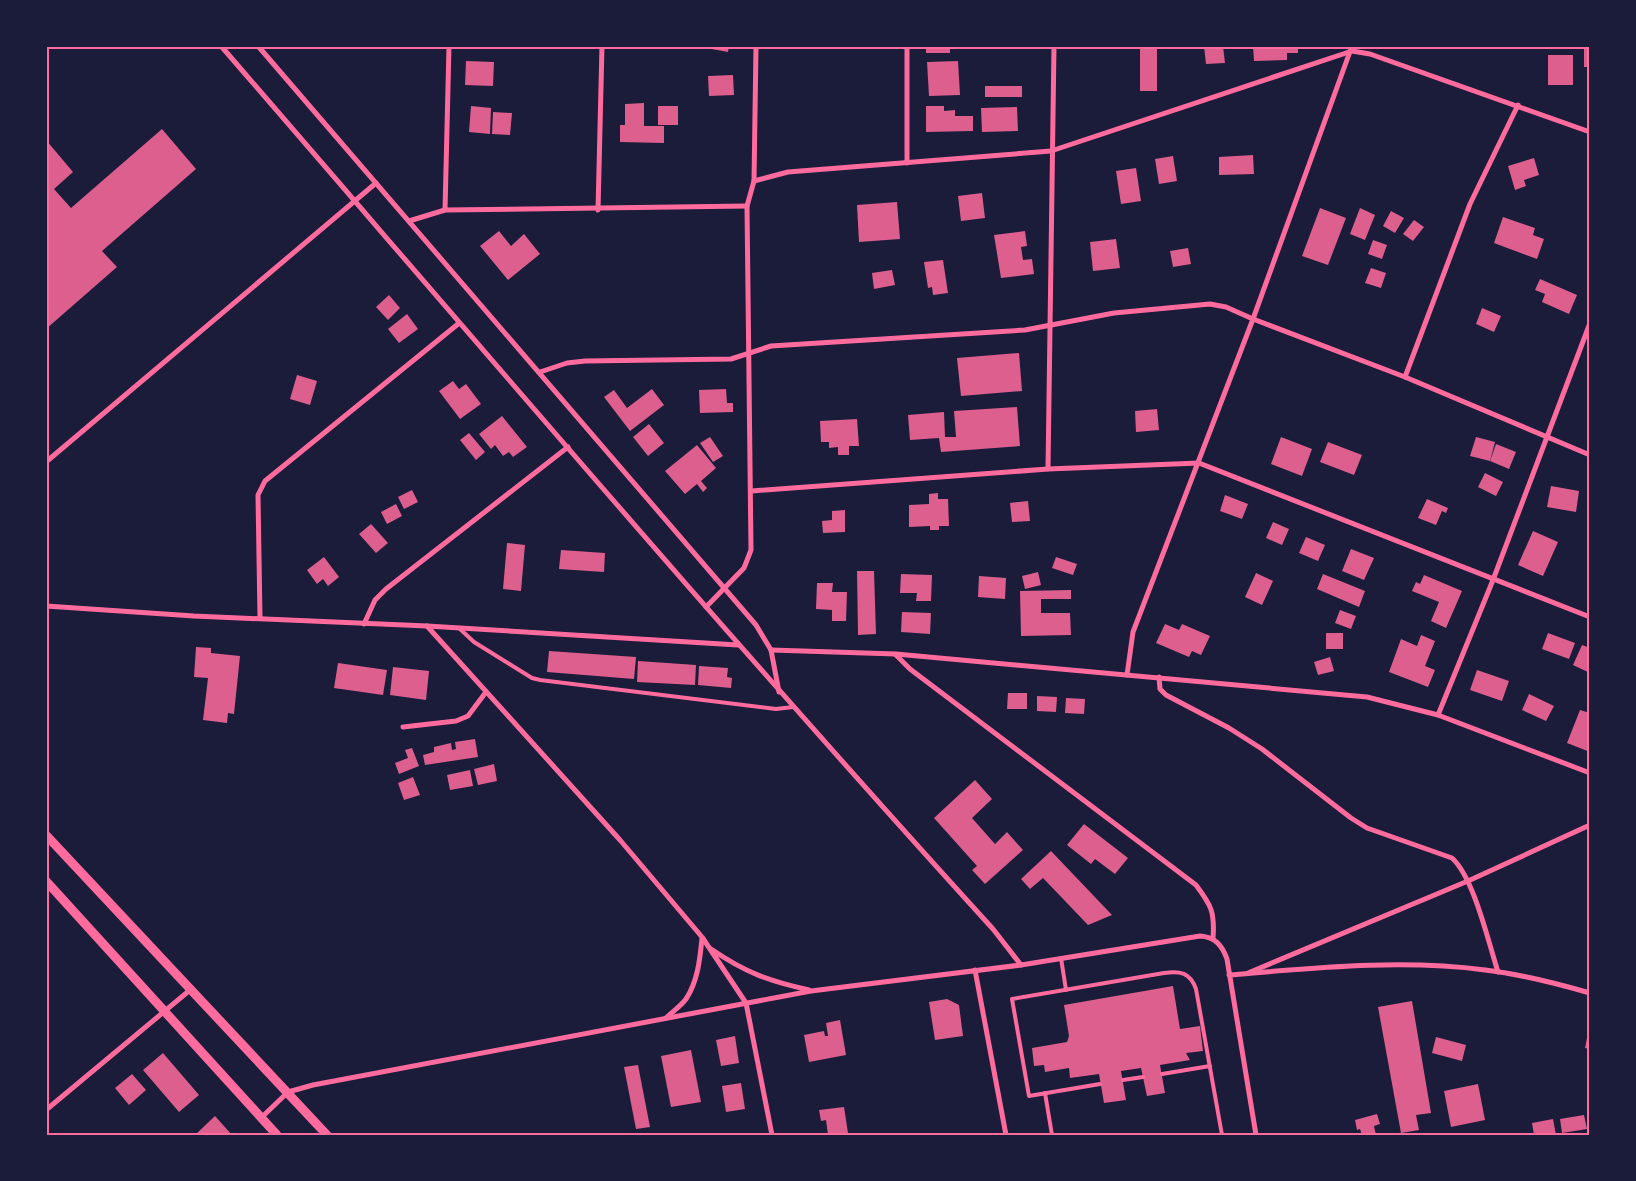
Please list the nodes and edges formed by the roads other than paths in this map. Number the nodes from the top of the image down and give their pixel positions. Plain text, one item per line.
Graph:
1 (221, 46) edge
2 (258, 46) edge
3 (449, 46) edge
4 (602, 46) edge
5 (756, 46) edge
6 (907, 46) edge
7 (1054, 46) edge
8 (1352, 49) edge
9 (1518, 105) junction
10 (1590, 132) edge
11 (1051, 151) junction
12 (907, 162) junction
13 (754, 182) junction
14 (376, 183) junction
15 (354, 200) junction
16 (747, 206) junction
17 (445, 210) junction
18 (598, 210) junction
19 (409, 221) junction
20 (1253, 319) junction
21 (1590, 323) edge
22 (458, 324) junction
23 (1050, 327) junction
24 (750, 352) junction
25 (540, 372) junction
26 (1405, 377) junction
27 (1547, 437) junction
28 (568, 447) junction
29 (1590, 455) edge
30 (46, 462) edge
31 (1199, 463) junction
32 (1048, 469) junction
33 (752, 491) junction
34 (1494, 580) junction
35 (726, 588) junction
36 (46, 606) edge
37 (706, 608) junction
38 (1590, 617) edge
39 (260, 618) junction
40 (364, 624) junction
41 (427, 626) junction
42 (459, 628) junction
43 (738, 646) junction
44 (771, 650) junction
45 (896, 654) junction
46 (1126, 675) junction
47 (1159, 677) junction
48 (486, 692) junction
49 (780, 692) junction
50 (793, 707) junction
51 (1438, 715) junction
52 (403, 727) dead end
53 (1590, 774) edge
54 (1590, 826) edge
55 (46, 835) edge
56 (46, 881) edge
57 (1468, 881) junction
58 (702, 937) junction
59 (1213, 938) junction
60 (708, 947) junction
61 (1061, 958) junction
62 (1021, 965) junction
63 (975, 970) junction
64 (1498, 972) junction
65 (1248, 973) junction
66 (1229, 975) junction
67 (190, 990) junction
68 (1066, 990) junction
69 (812, 991) junction
70 (1590, 993) edge
71 (746, 1003) junction
72 (166, 1010) junction
73 (666, 1019) junction
74 (1210, 1066) junction
75 (1162, 1074) dead end
76 (1143, 1077) dead end
77 (1123, 1080) dead end
78 (1100, 1084) dead end
79 (288, 1092) junction
80 (1045, 1093) junction
81 (46, 1110) edge
82 (261, 1118) junction
83 (277, 1135) edge
84 (328, 1135) edge
85 (772, 1135) edge
86 (1006, 1135) edge
87 (1052, 1135) edge
88 (1222, 1135) edge
89 (1256, 1135) edge

1 - 15 street
2 - 14 street
3 - 17 street
4 - 18 street
5 - 13 street
6 - 12 street
7 - 11 street
8 - 9 street
8 - 11 street
8 - 20 street
9 - 10 street
9 - 26 street
11 - 12 street
11 - 23 street
12 - 13 street
13 - 16 street
14 - 15 street
14 - 19 street
15 - 22 street
15 - 30 street
16 - 18 street
16 - 24 street
17 - 18 street
17 - 19 street
19 - 25 street
20 - 23 street
20 - 26 street
20 - 31 street
21 - 27 street
22 - 28 street
22 - 39 street
23 - 24 street
23 - 32 street
24 - 25 street
24 - 33 street
25 - 35 street
26 - 27 street
27 - 29 street
27 - 34 street
28 - 37 street
28 - 40 street
31 - 32 street
31 - 34 street
31 - 46 street
32 - 33 street
33 - 35 street
34 - 38 street
34 - 51 street
35 - 37 street
35 - 44 street
36 - 39 street
37 - 43 street
39 - 40 street
40 - 41 street
41 - 42 street
41 - 48 street
42 - 43 street
42 - 50 lane
43 - 49 street
44 - 45 street
44 - 49 street
45 - 46 street
45 - 59 street
46 - 47 street
47 - 51 street
47 - 57 street
48 - 52 street
48 - 58 street
49 - 50 street
50 - 62 street
51 - 53 street
54 - 57 street
55 - 67 street
56 - 72 street
57 - 64 street
57 - 65 street
58 - 60 street
58 - 73 street
59 - 61 street
59 - 66 street
60 - 69 street
60 - 71 street
61 - 62 street
61 - 68 lane
62 - 63 street
63 - 69 street
63 - 86 street
64 - 65 street
64 - 70 street
65 - 66 street
66 - 89 street
67 - 72 street
67 - 79 street
68 - 74 lane
68 - 80 lane
69 - 71 street
71 - 73 street
71 - 85 street
72 - 81 street
72 - 82 street
73 - 79 street
74 - 75 lane
74 - 88 lane
76 - 77 lane
78 - 80 lane
79 - 82 street
79 - 84 street
80 - 87 lane
82 - 83 street

